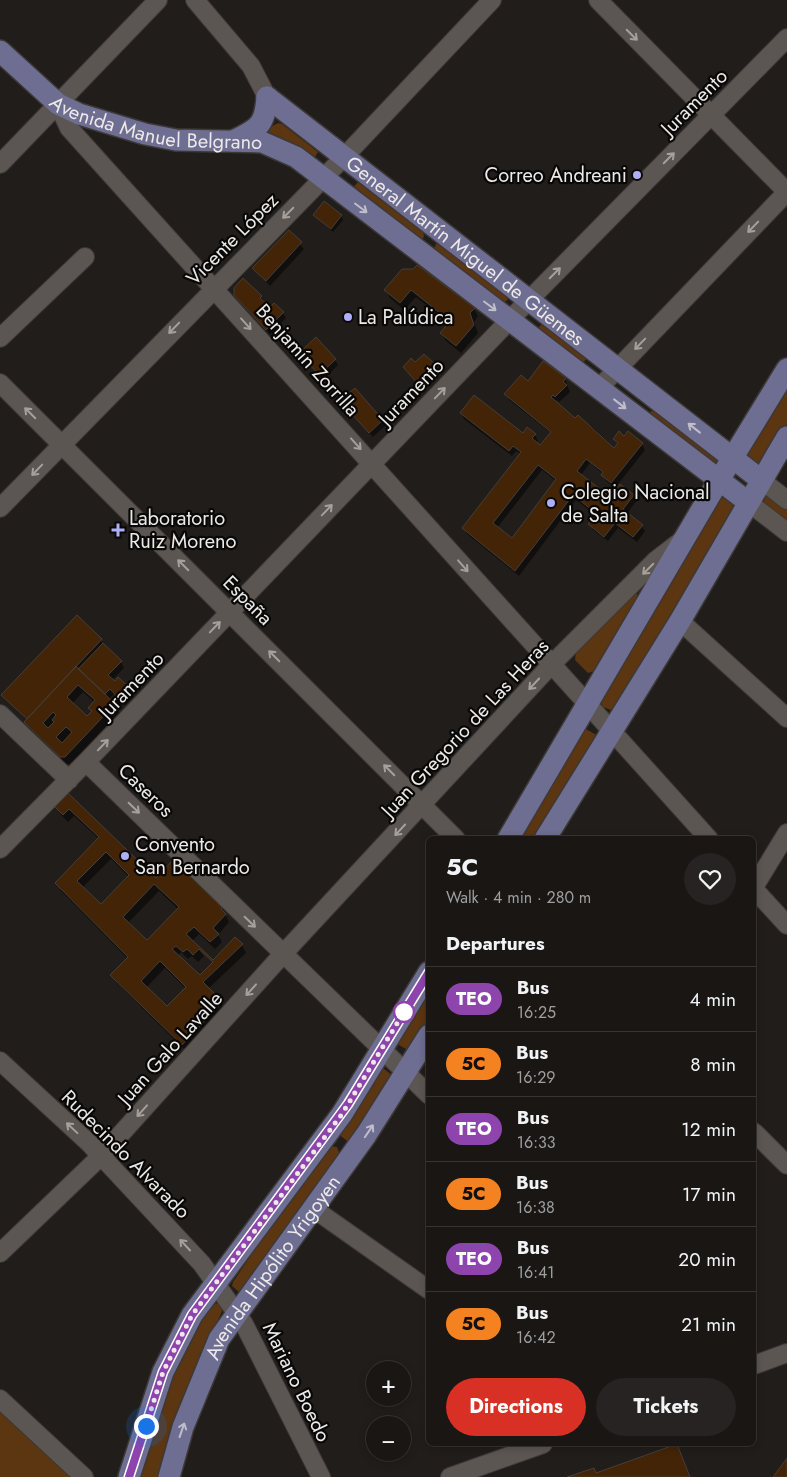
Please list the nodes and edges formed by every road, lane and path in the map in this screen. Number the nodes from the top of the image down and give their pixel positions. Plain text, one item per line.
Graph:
1 (158, 0) edge
2 (195, 0) edge
3 (492, 0) edge
4 (598, 0) edge
5 (787, 38) edge
6 (0, 51) edge
7 (267, 97) junction
8 (58, 104) junction
9 (711, 115) junction
10 (233, 142) junction
11 (344, 157) junction
12 (0, 164) edge
13 (322, 178) junction
14 (787, 192) edge
15 (438, 231) junction
16 (420, 253) junction
17 (85, 257) dead end
18 (213, 288) junction
19 (528, 301) junction
20 (509, 321) junction
21 (0, 338) edge
22 (616, 368) junction
23 (787, 368) edge
24 (0, 383) edge
25 (599, 388) junction
26 (787, 437) edge
27 (62, 444) junction
28 (732, 457) junction
29 (373, 463) junction
30 (719, 480) junction
31 (761, 480) junction
32 (787, 500) edge
33 (748, 502) junction
34 (0, 508) edge
35 (787, 532) edge
36 (685, 538) junction
37 (230, 611) junction
38 (680, 621) junction
39 (551, 666) junction
40 (588, 704) junction
41 (0, 714) edge
42 (787, 718) edge
43 (612, 730) junction
44 (86, 762) junction
45 (69, 780) junction
46 (423, 805) junction
47 (787, 833) edge
48 (453, 836) edge
49 (510, 836) edge
50 (547, 836) edge
51 (706, 836) edge
52 (0, 849) edge
53 (756, 885) edge
54 (756, 890) edge
55 (787, 925) edge
56 (283, 954) junction
57 (426, 977) edge
58 (426, 1040) edge
59 (382, 1048) junction
60 (0, 1061) edge
61 (406, 1073) junction
62 (426, 1092) edge
63 (756, 1134) edge
64 (320, 1142) junction
65 (101, 1156) junction
66 (347, 1162) junction
67 (787, 1165) edge
68 (314, 1209) junction
69 (0, 1254) edge
70 (216, 1282) junction
71 (426, 1288) edge
72 (237, 1314) junction
73 (787, 1353) edge
74 (756, 1365) edge
75 (0, 1399) edge
76 (525, 1447) edge
77 (84, 1477) edge
78 (129, 1477) edge
79 (169, 1477) edge
80 (321, 1477) edge
81 (450, 1477) edge

1 - 8 street
2 - 7 street, General Martín Miguel de Güemes
3 - 11 street, Vicente López
4 -> 9 street
5 - 9 street, Juramento
6 - 8 main road, Avenida Manuel Belgrano
7 - 10 main road
7 - 11 main road, General Martín Miguel de Güemes
8 - 10 main road, Avenida Manuel Belgrano
8 - 12 street
8 - 18 street, Benjamín Zorrilla
9 - 14 street
19 -> 9 street, Juramento
10 - 13 main road, Avenida Manuel Belgrano
11 - 13 street, Vicente López
11 - 15 main road, General Martín Miguel de Güemes
13 -> 16 main road, General Martín Miguel de Güemes
13 -> 18 street, Vicente López
14 -> 22 street
15 - 16 main road
15 - 19 main road, General Martín Miguel de Güemes
16 -> 20 main road, General Martín Miguel de Güemes
17 - 21 street
18 -> 27 street, Vicente López
18 -> 29 street, Benjamín Zorrilla
19 - 20 street, Juramento
19 - 22 main road, General Martín Miguel de Güemes
20 - 25 main road, General Martín Miguel de Güemes
29 -> 20 street, Juramento
22 - 25 street
28 -> 22 main road, General Martín Miguel de Güemes
23 - 28 main road
27 -> 24 street, España
25 -> 30 main road, General Martín Miguel de Güemes
26 - 31 main road
27 -> 34 street, Vicente López
37 -> 27 street, España
28 - 30 main road
28 - 31 main road, General Martín Miguel de Güemes
37 -> 29 street, Juramento
29 -> 39 street, Benjamín Zorrilla
30 - 33 main road, General Martín Miguel de Güemes
30 - 36 main road
31 - 32 street
31 - 33 main road
33 - 35 street
33 - 38 main road
36 -> 39 street, Juan Gregorio de Las Heras
36 - 40 main road
44 -> 37 street, Juramento
46 -> 37 street, España
38 - 42 street
38 - 43 main road
39 - 40 street, Benjamín Zorrilla
39 -> 46 street, Juan Gregorio de Las Heras
40 - 43 street, Benjamín Zorrilla
40 - 49 main road
41 - 45 street
43 - 50 main road
43 - 51 street, Benjamín Zorrilla
44 - 45 street, Juramento
44 -> 56 street, Caseros
45 - 52 street, Juramento
46 - 48 street, España
46 -> 56 street, Juan Gregorio de Las Heras
47 - 53 street
54 - 55 street
56 - 59 street, Caseros
56 -> 65 street, Juan Galo Lavalle
57 - 59 main road, Avenida Hipólito Yrigoyen
58 - 61 main road, Avenida Hipólito Yrigoyen
59 - 61 street, Caseros
59 - 64 main road, Avenida Hipólito Yrigoyen
65 -> 60 street, Rudecindo Alvarado
61 - 62 street, Caseros
66 -> 61 main road, Avenida Hipólito Yrigoyen
63 - 67 street
64 - 66 main road
64 - 70 main road, Avenida Hipólito Yrigoyen
65 - 69 street, Juan Galo Lavalle
70 -> 65 street, Rudecindo Alvarado
66 - 68 main road, Avenida Hipólito Yrigoyen
68 - 71 street
68 - 72 main road, Avenida Hipólito Yrigoyen
70 - 72 street, Mariano Boedo
70 - 78 main road, Avenida Hipólito Yrigoyen
79 -> 72 main road, Avenida Hipólito Yrigoyen
72 - 80 street, Mariano Boedo
73 - 74 street
75 - 77 street
76 - 81 street

